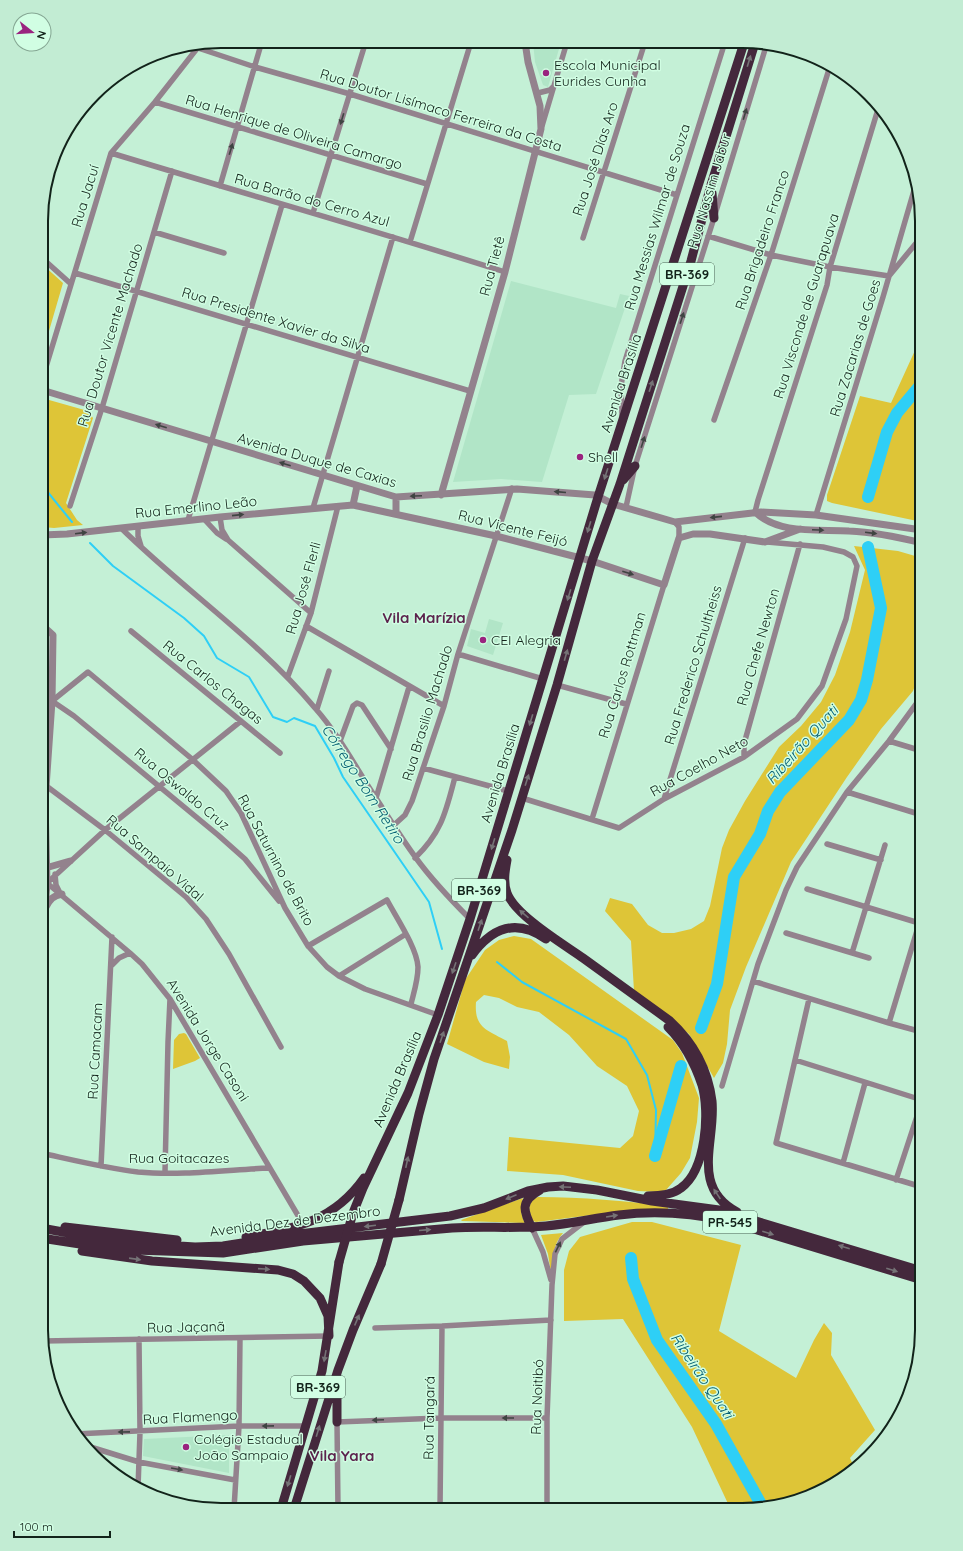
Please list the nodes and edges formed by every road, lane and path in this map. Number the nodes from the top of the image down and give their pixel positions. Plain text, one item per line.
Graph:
1 (260, 48) edge
2 (364, 48) edge
3 (469, 48) edge
4 (526, 48) edge
5 (566, 48) edge
6 (643, 48) edge
7 (723, 48) edge
8 (742, 48) edge
9 (752, 48) edge
10 (197, 49) edge
11 (203, 49) edge
12 (765, 49) edge
13 (255, 67) junction
14 (828, 71) edge
15 (554, 86) junction
16 (540, 93) junction
17 (350, 94) junction
18 (551, 96) junction
19 (155, 102) junction
20 (540, 106) junction
21 (548, 109) junction
22 (877, 113) edge
23 (446, 124) junction
24 (237, 128) junction
25 (541, 129) junction
26 (536, 151) junction
27 (111, 153) junction
28 (331, 156) junction
29 (603, 171) junction
30 (172, 172) junction
31 (427, 184) junction
32 (220, 186) junction
33 (711, 186) junction
34 (913, 194) edge
35 (677, 195) junction
36 (282, 205) junction
37 (313, 213) junction
38 (714, 218) junction
39 (154, 232) junction
40 (708, 236) junction
41 (393, 237) junction
42 (583, 238) dead end
43 (410, 242) junction
44 (915, 244) edge
45 (224, 253) dead end
46 (771, 256) junction
47 (48, 263) edge
48 (830, 267) junction
49 (505, 272) junction
50 (75, 273) junction
51 (889, 276) junction
52 (71, 284) junction
53 (136, 291) junction
54 (247, 324) junction
55 (358, 357) junction
56 (48, 360) edge
57 (470, 391) junction
58 (48, 392) edge
59 (102, 408) junction
60 (714, 420) dead end
61 (622, 424) junction
62 (213, 442) junction
63 (635, 466) junction
64 (322, 476) junction
65 (620, 484) junction
66 (356, 486) junction
67 (512, 488) junction
68 (441, 495) junction
69 (396, 497) junction
70 (598, 497) junction
71 (613, 504) junction
72 (353, 505) junction
73 (70, 506) dead end
74 (338, 506) junction
75 (626, 507) junction
76 (313, 508) junction
77 (755, 512) junction
78 (396, 514) junction
79 (816, 516) junction
80 (220, 517) junction
81 (204, 519) junction
82 (188, 520) junction
83 (675, 522) junction
84 (138, 526) junction
85 (121, 528) junction
86 (800, 529) junction
87 (915, 529) edge
88 (48, 535) edge
89 (496, 536) junction
90 (679, 538) junction
91 (745, 538) junction
92 (228, 540) junction
93 (915, 541) edge
94 (765, 542) junction
95 (800, 544) junction
96 (142, 548) junction
97 (580, 558) junction
98 (592, 562) junction
99 (664, 585) junction
100 (310, 613) junction
101 (306, 626) junction
102 (48, 630) edge
103 (131, 631) dead end
104 (458, 654) junction
105 (329, 671) dead end
106 (288, 676) junction
107 (543, 679) junction
108 (557, 685) junction
109 (410, 687) junction
110 (48, 701) edge
111 (52, 701) junction
112 (626, 704) junction
113 (444, 706) junction
114 (915, 706) edge
115 (317, 709) junction
116 (241, 721) junction
117 (340, 741) junction
118 (889, 741) junction
119 (48, 749) edge
120 (391, 749) junction
121 (915, 749) edge
122 (280, 753) dead end
123 (744, 757) junction
124 (192, 759) junction
125 (423, 768) junction
126 (455, 777) junction
127 (159, 786) junction
128 (48, 787) edge
129 (508, 791) junction
130 (848, 792) junction
131 (376, 798) junction
132 (522, 798) junction
133 (664, 799) junction
134 (915, 814) edge
135 (592, 819) junction
136 (394, 825) junction
137 (105, 830) junction
138 (512, 830) junction
139 (827, 844) dead end
140 (885, 845) dead end
141 (416, 858) junction
142 (70, 860) junction
143 (881, 860) junction
144 (48, 868) edge
145 (55, 874) junction
146 (48, 878) edge
147 (48, 884) edge
148 (807, 889) dead end
149 (62, 894) junction
150 (48, 905) edge
151 (866, 907) junction
152 (285, 908) junction
153 (470, 919) junction
154 (915, 922) edge
155 (786, 933) dead end
156 (406, 934) junction
157 (915, 936) edge
158 (112, 937) junction
159 (308, 946) junction
160 (130, 953) junction
161 (852, 953) junction
162 (869, 958) dead end
163 (467, 962) junction
164 (111, 966) junction
165 (338, 976) junction
166 (753, 981) junction
167 (170, 999) junction
168 (810, 999) junction
169 (411, 1004) junction
170 (438, 1015) junction
171 (889, 1023) junction
172 (915, 1030) edge
173 (281, 1047) dead end
174 (796, 1060) junction
175 (865, 1083) junction
176 (722, 1086) dead end
177 (915, 1099) edge
178 (915, 1122) edge
179 (48, 1155) edge
180 (843, 1163) junction
181 (375, 1164) junction
182 (101, 1166) junction
183 (269, 1168) junction
184 (165, 1172) junction
185 (896, 1180) junction
186 (915, 1185) edge
187 (548, 1187) junction
188 (629, 1196) junction
189 (747, 1217) junction
190 (587, 1220) junction
191 (303, 1224) junction
192 (48, 1225) edge
193 (532, 1228) junction
194 (48, 1229) edge
195 (48, 1239) edge
196 (48, 1243) edge
197 (915, 1269) edge
198 (915, 1278) edge
199 (552, 1284) junction
200 (552, 1320) junction
201 (442, 1326) junction
202 (375, 1328) dead end
203 (329, 1336) junction
204 (240, 1338) junction
205 (139, 1339) junction
206 (48, 1341) edge
207 (338, 1370) junction
208 (441, 1418) junction
209 (547, 1418) junction
210 (337, 1422) junction
211 (239, 1426) junction
212 (307, 1426) junction
213 (140, 1432) junction
214 (83, 1433) edge
215 (88, 1433) junction
216 (86, 1437) edge
217 (95, 1448) edge
218 (138, 1462) junction
219 (235, 1480) junction
220 (138, 1482) edge
221 (234, 1503) edge
222 (283, 1503) edge
223 (296, 1503) edge
224 (338, 1503) edge
225 (440, 1503) edge
226 (547, 1503) edge

1 - 13 street
2 - 17 street
3 - 23 street
4 - 16 street, Rua Tietê
5 - 15 street
6 - 29 street, Rua José Días Aro
7 - 35 street, Rua Messias Wilmar de Souza
8 - 61 highway, Avenida Brasília / BR-369
33 -> 9 highway, Avenida Brasília / BR-369
10 - 19 street, Rua Jacuí
11 - 13 street, Rua Doutor Lisímaco Ferreira da Costa
38 -> 12 street, Rua Nassim Jabur
13 - 17 street, Rua Doutor Lisímaco Ferreira da Costa
13 - 24 street
14 - 46 street, Rua Brigadeiro Franco
15 - 16 street
15 - 18 street
16 - 18 street
16 - 20 street, Rua Tietê
17 - 23 street, Rua Doutor Lisímaco Ferreira da Costa
17 -> 28 street
18 - 21 street
19 - 24 street, Rua Henrique de Oliveira Camargo
19 - 27 street, Rua Jacuí
20 - 21 street
20 - 25 street, Rua Tietê
21 - 25 street
22 - 48 street, Rua Visconde de Guarapuava
23 - 26 street, Rua Doutor Lisímaco Ferreira da Costa
23 - 31 street
24 - 28 street, Rua Henrique de Oliveira Camargo
32 -> 24 street
25 - 26 street, Rua Tietê
26 - 29 street, Rua Doutor Lisímaco Ferreira da Costa
26 - 49 street, Rua Tietê
27 - 30 street, Rua Barão do Cerro Azul
27 - 50 street, Rua Jacuí
28 - 31 street, Rua Henrique de Oliveira Camargo
28 - 37 street
29 - 35 street, Rua Doutor Lisímaco Ferreira da Costa
29 - 42 street, Rua José Días Aro
30 - 32 street, Rua Barão do Cerro Azul
30 - 39 street, Rua Doutor Vicente Machado
31 - 43 street
32 - 36 street, Rua Barão do Cerro Azul
33 - 38 highway
65 -> 33 highway, Avenida Brasília / BR-369
34 - 51 street, Rua Zacarias de Goes
35 - 61 street, Rua Messias Wilmar de Souza
36 - 37 street, Rua Barão do Cerro Azul
36 - 54 street
37 - 41 street, Rua Barão do Cerro Azul
38 - 40 street, Rua Nassim Jabur
39 - 45 street
39 - 53 street, Rua Doutor Vicente Machado
40 - 46 street
63 -> 40 street, Rua Nassim Jabur
41 - 43 street, Rua Barão do Cerro Azul
41 - 55 street
43 - 49 street, Rua Barão do Cerro Azul
44 - 51 street
46 - 48 street
46 - 60 street, Rua Brigadeiro Franco
47 - 52 street
48 - 51 street
48 - 77 street, Rua Visconde de Guarapuava
49 - 57 street, Rua Tietê
50 - 52 street, Rua Jacuí
50 - 53 street, Rua Presidente Xavier da Silva
51 - 79 street, Rua Zacarias de Goes
52 - 56 street, Rua Jacuí
53 - 54 street, Rua Presidente Xavier da Silva
53 - 59 street, Rua Doutor Vicente Machado
54 - 55 street, Rua Presidente Xavier da Silva
54 - 62 street
55 - 57 street, Rua Presidente Xavier da Silva
55 - 64 street
57 - 68 street, Rua Tietê
58 - 59 street, Avenida Duque de Caxias
62 -> 59 street, Avenida Duque de Caxias
59 - 73 street, Rua Doutor Vicente Machado
61 -> 70 highway, Avenida Brasília / BR-369
64 -> 62 street, Avenida Duque de Caxias
62 - 82 street
63 - 65 highway
63 - 75 street, Rua Nassim Jabur
64 - 66 street, Avenida Duque de Caxias
64 - 76 street
65 - 71 highway, Avenida Brasília / BR-369
66 - 69 street, Avenida Duque de Caxias
66 - 72 street
67 - 68 street, Avenida Duque de Caxias
70 -> 67 street, Avenida Duque de Caxias
67 - 89 street, Rua Brasilio Machado
68 -> 69 street, Avenida Duque de Caxias
69 - 78 street
70 - 71 street, Avenida Duque de Caxias
70 -> 97 highway, Avenida Brasília / BR-369
71 - 75 street, Avenida Duque de Caxias
71 - 98 highway, Avenida Brasília / BR-369
72 - 74 street, Rua Emerlino Leão
72 - 78 street, Rua Vicente Feijó
74 - 76 street, Rua Emerlino Leão
74 - 100 street, Rua José FIerli
75 - 83 street, Avenida Duque de Caxias
80 -> 76 street, Rua Emerlino Leão
77 - 79 street, Avenida Duque de Caxias
77 -> 83 street, Avenida Duque de Caxias
77 - 86 street
78 - 89 street, Rua Vicente Feijó
79 - 87 street, Avenida Duque de Caxias
80 - 81 street, Rua Emerlino Leão
80 - 92 street
81 - 82 street, Rua Emerlino Leão
81 - 92 street
82 - 84 street, Rua Emerlino Leão
83 - 90 street
84 - 85 street, Rua Emerlino Leão
84 - 96 street
88 -> 85 street, Rua Emerlino Leão
85 - 96 street
86 -> 93 street
86 - 94 street
89 - 97 street, Rua Vicente Feijó
89 - 104 street, Rua Brasilio Machado
90 - 91 street
90 - 99 street, Rua Carlos Rottman
91 - 94 street
91 - 133 street, Rua Frederico Schultheiss
92 - 100 street
94 - 95 street
95 - 123 street, Rua Chefe Newton
95 - 123 street, Rua Coelho Neto
96 - 106 street
97 - 98 street, Rua Vicente Feijó
97 -> 107 highway, Avenida Brasília / BR-369
98 -> 99 street, Rua Vicente Feijó
108 -> 98 highway, Avenida Brasília / BR-369
99 - 112 street, Rua Carlos Rottman
100 - 101 street, Rua José FIerli
101 - 106 street, Rua José FIerli
101 - 109 street
102 - 111 street
103 - 116 street, Rua Carlos Chagas
104 - 107 street
104 - 113 street, Rua Brasilio Machado
105 - 115 street
106 - 115 street
107 -> 129 highway, Avenida Brasília / BR-369
108 - 112 street
132 -> 108 highway, Avenida Brasília / BR-369
109 - 113 street
109 - 120 street
110 - 111 street
111 - 119 street
111 - 124 street, Rua Saturnino de Brito
111 - 127 street, Rua Oswaldo Cruz
112 - 135 street, Rua Carlos Rottman
113 - 125 street, Rua Brasilio Machado
114 - 118 street
115 - 117 street
116 - 122 street, Rua Carlos Chagas
116 - 124 street
117 - 120 street
117 - 131 street
118 - 121 street
118 - 130 street
120 - 131 street
123 - 133 street, Rua Coelho Neto
124 - 127 street
124 - 152 street, Rua Saturnino de Brito
125 - 126 street
125 - 136 street, Rua Brasilio Machado
126 - 129 street
126 - 141 street
127 - 137 street
127 - 152 street, Rua Oswaldo Cruz
128 - 137 street, Rua Sampaio Vidal
129 -> 153 highway, Avenida Brasília / BR-369
130 - 134 street
130 - 166 street
131 - 136 street
132 - 135 street
132 - 138 highway, Avenida Brasília / BR-369
133 - 135 street, Rua Coelho Neto
136 - 141 street
137 - 142 street
137 - 173 street, Rua Sampaio Vidal
163 -> 138 highway, Avenida Brasília / BR-369
189 -> 138 highway
139 - 143 street
140 - 143 street
141 - 153 street
142 - 144 street
142 - 145 street
143 - 151 street
145 - 146 street
145 - 149 street
147 - 149 street, Avenida Jorge Casoni
148 - 151 street
149 - 150 street
149 - 158 street, Avenida Jorge Casoni
151 - 154 street
151 - 161 street
152 - 159 street, Rua Saturnino de Brito
153 -> 170 highway, Avenida Brasília / BR-369
155 - 161 street
156 - 159 street
156 - 165 street
156 - 169 street
157 - 171 street
158 - 160 street, Avenida Jorge Casoni
158 - 164 street, Rua Camacam
159 - 165 street, Rua Saturnino de Brito
160 - 164 street
160 - 167 street, Avenida Jorge Casoni
161 - 162 street
163 - 188 highway
207 -> 163 highway, Avenida Brasília / BR-369, bridge
164 - 182 street, Rua Camacam
165 - 169 street, Rua Saturnino de Brito
166 - 168 street
166 - 176 street
167 - 183 street, Avenida Jorge Casoni
167 - 184 street
168 - 171 street
168 - 174 street
169 - 170 street, Rua Saturnino de Brito
170 - 181 highway, Avenida Brasília / BR-369
171 - 172 street
174 - 175 street
174 - 180 street
175 - 177 street
175 - 180 street
178 - 185 street
179 - 182 street, Rua Goitacazes
180 - 185 street
181 - 191 highway
181 - 203 highway, Avenida Brasília / BR-369, bridge
182 - 184 street, Rua Goitacazes
183 - 184 street, Rua Goitacazes
183 - 191 street, Avenida Jorge Casoni
185 - 186 street
188 -> 187 highway, PR-545
187 - 193 highway
187 -> 194 highway, Avenida Dez de Dezembro
188 - 189 highway, PR-545
197 -> 189 highway, PR-545
190 - 193 highway, PR-545
190 -> 198 highway, PR-545
199 -> 190 street, Rua Noitibó
191 - 192 highway
195 -> 193 highway, Avenida Dez de Dezembro
193 - 199 street, Rua Noitibó
196 -> 203 highway
199 - 200 street, Rua Noitibó
200 - 201 street
200 - 209 street, Rua Noitibó
201 - 202 street
201 - 208 street, Rua Tangará
203 - 204 street, Rua Jaçanã
203 -> 212 highway, Avenida Brasília / BR-369
204 - 205 street, Rua Jaçanã
204 - 211 street
205 - 206 street, Rua Jaçanã
205 - 213 street
207 - 210 highway
223 -> 207 highway, Avenida Brasília / BR-369
209 -> 208 street
208 -> 210 street
208 - 225 street, Rua Tangará
209 - 226 street, Rua Noitibó
210 - 224 street
212 -> 211 street, Rua Flamengo
211 - 213 street, Rua Flamengo
211 - 219 street
212 -> 222 highway, Avenida Brasília / BR-369
213 -> 215 street, Rua Flamengo
213 - 218 street
214 - 215 street, Rua Flamengo
215 - 216 street
217 - 218 street
218 -> 219 street
218 - 220 street
219 - 221 street

